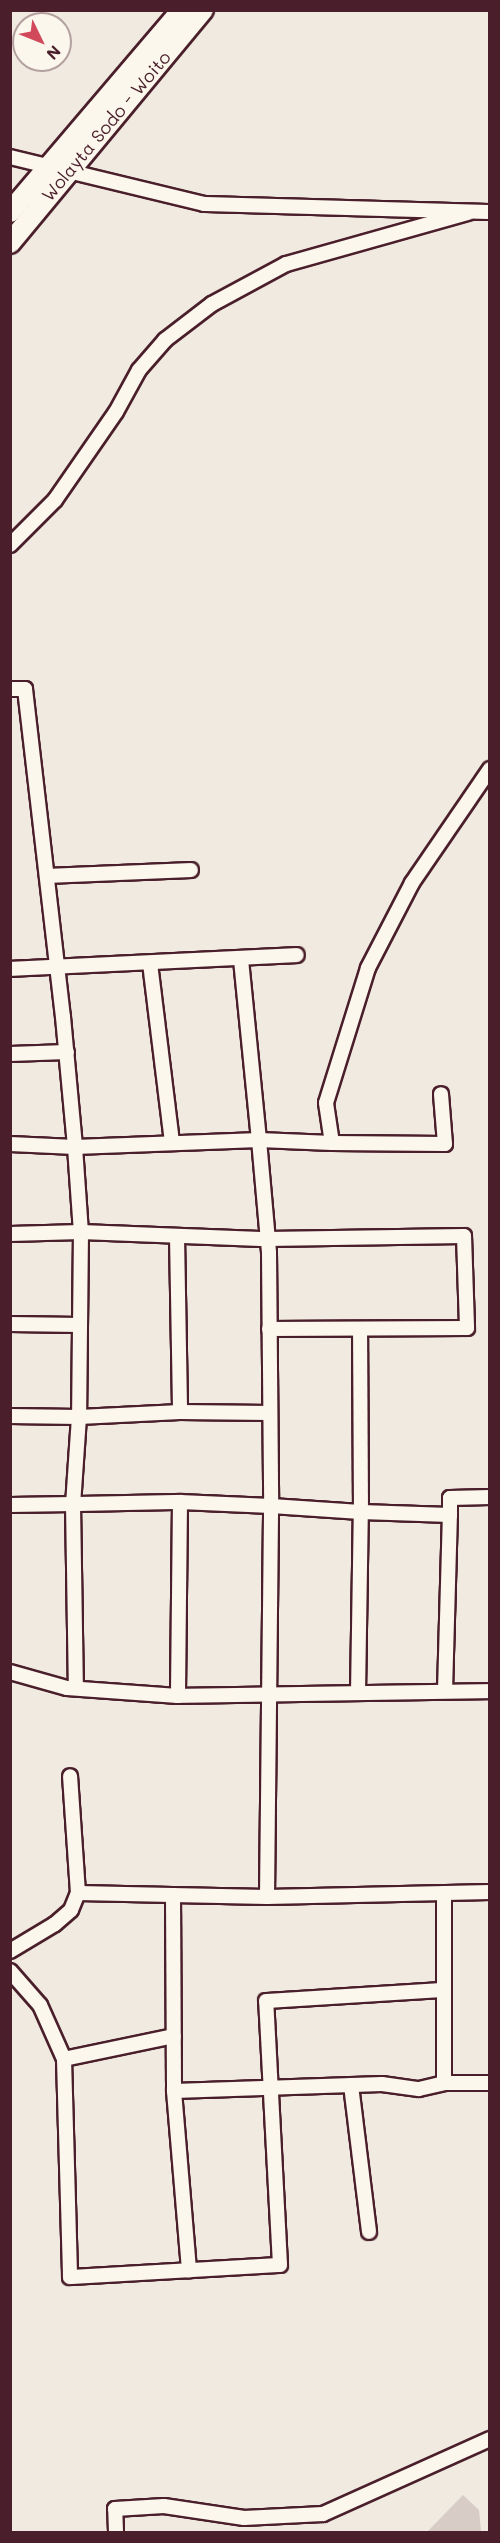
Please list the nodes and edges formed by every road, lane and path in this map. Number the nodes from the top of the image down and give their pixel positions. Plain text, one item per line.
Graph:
1 (182, 10) edge
2 (202, 10) edge
3 (10, 157) edge
4 (49, 165) junction
5 (69, 169) junction
6 (10, 212) edge
7 (489, 212) edge
8 (468, 213) junction
9 (10, 243) edge
10 (10, 545) edge
11 (10, 689) edge
12 (489, 769) edge
13 (191, 870) dead end
14 (47, 876) junction
15 (297, 956) dead end
16 (241, 958) junction
17 (150, 963) junction
18 (58, 968) junction
19 (10, 969) edge
20 (67, 1052) junction
21 (10, 1054) edge
22 (441, 1094) dead end
23 (259, 1140) junction
24 (172, 1143) junction
25 (332, 1143) junction
26 (10, 1144) edge
27 (75, 1147) junction
28 (81, 1232) junction
29 (10, 1234) edge
30 (177, 1236) junction
31 (267, 1239) junction
32 (10, 1324) edge
33 (80, 1325) junction
34 (269, 1329) junction
35 (360, 1329) junction
36 (180, 1412) junction
37 (270, 1413) junction
38 (10, 1416) edge
39 (79, 1418) junction
40 (489, 1497) edge
41 (180, 1502) junction
42 (73, 1504) junction
43 (10, 1505) edge
44 (272, 1506) junction
45 (361, 1512) junction
46 (450, 1515) junction
47 (10, 1672) edge
48 (76, 1687) junction
49 (489, 1690) edge
50 (446, 1691) junction
51 (358, 1693) junction
52 (268, 1694) junction
53 (178, 1696) junction
54 (70, 1776) dead end
55 (489, 1892) edge
56 (78, 1893) junction
57 (444, 1893) junction
58 (173, 1895) junction
59 (267, 1897) junction
60 (10, 1951) edge
61 (10, 1971) edge
62 (443, 1990) junction
63 (174, 2036) junction
64 (64, 2059) junction
65 (444, 2083) junction
66 (489, 2083) edge
67 (351, 2085) junction
68 (268, 2089) junction
69 (174, 2091) junction
70 (369, 2232) dead end
71 (189, 2270) junction
72 (489, 2439) edge
73 (116, 2532) edge

1 - 4 highway, Wolayta Sodo - Woito
2 - 5 highway, Wolayta Sodo - Woito
3 - 4 street
4 - 5 street
4 - 6 highway, Wolayta Sodo - Woito
5 - 8 street
5 - 9 highway, Wolayta Sodo - Woito
7 - 8 street
8 - 10 street
11 - 14 street
12 - 25 street
13 - 14 street
14 - 18 street
15 - 16 street
16 - 17 street
16 - 23 street
17 - 18 street
17 - 24 street
18 - 19 street
18 - 20 street
20 - 21 street
20 - 27 street
22 - 25 street
23 - 24 street
23 - 25 street
23 - 31 street
24 - 27 street
26 - 27 street
27 - 28 street
28 - 29 street
28 - 30 street
28 - 33 street
30 - 31 street
30 - 36 street
31 - 34 street
31 - 35 street
32 - 33 street
33 - 39 street
34 - 35 street
34 - 37 street
35 - 45 street
36 - 37 street
36 - 39 street
37 - 44 street
38 - 39 street
39 - 42 street
40 - 46 street
41 - 42 street
41 - 44 street
41 - 53 street
42 - 43 street
42 - 48 street
44 - 45 street
44 - 52 street
45 - 46 street
45 - 51 street
46 - 50 street
47 - 48 street
48 - 53 street
49 - 50 street
50 - 51 street
51 - 52 street
52 - 53 street
52 - 59 street
54 - 56 street
55 - 57 street
56 - 58 street
56 - 60 street
57 - 59 street
57 - 62 street
58 - 59 street
58 - 63 street
61 - 64 street
62 - 65 street
62 - 68 street
63 - 64 street
63 - 69 street
64 - 71 street
65 - 66 street
65 - 67 street
67 - 68 street
67 - 70 street
68 - 69 street
68 - 71 street
69 - 71 street
72 - 73 street

